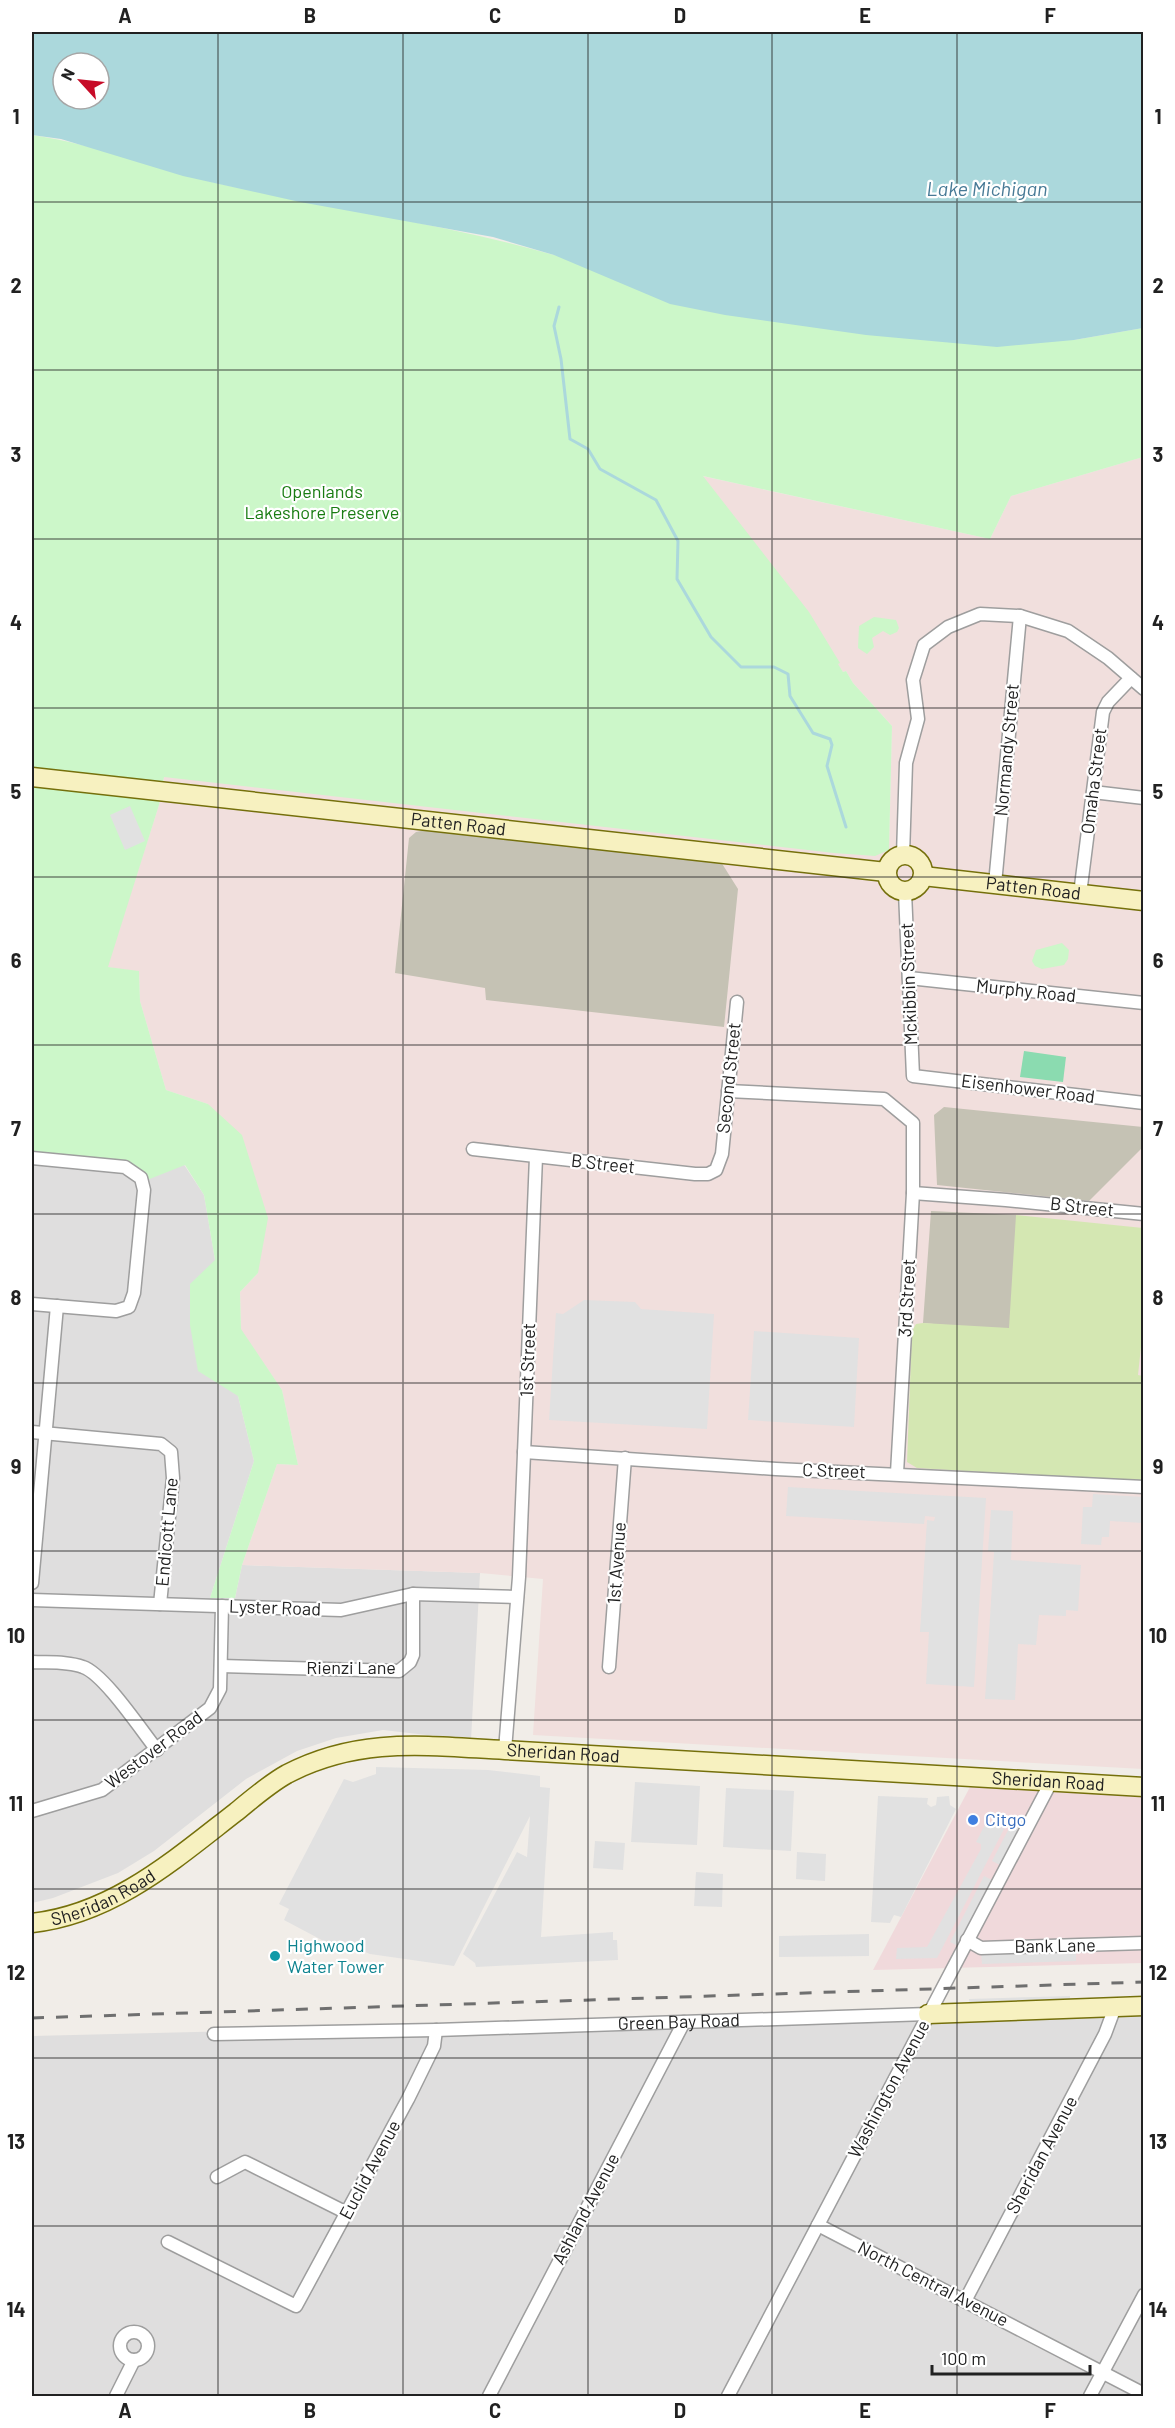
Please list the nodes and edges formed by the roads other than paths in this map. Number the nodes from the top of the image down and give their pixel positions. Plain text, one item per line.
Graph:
1 (1020, 616) junction
2 (1131, 678) junction
3 (1143, 689) edge
4 (32, 777) edge
5 (1093, 792) junction
6 (1143, 798) edge
7 (903, 855) junction
8 (886, 872) junction
9 (923, 876) junction
10 (994, 884) junction
11 (905, 892) junction
12 (1080, 894) junction
13 (1143, 901) edge
14 (909, 978) junction
15 (737, 1002) dead end
16 (1143, 1003) edge
17 (913, 1076) joint
18 (728, 1090) junction
19 (1143, 1103) edge
20 (473, 1149) dead end
21 (722, 1154) joint
22 (536, 1157) junction
23 (32, 1158) edge
24 (913, 1193) junction
25 (1143, 1214) edge
26 (32, 1304) edge
27 (57, 1306) junction
28 (32, 1432) edge
29 (45, 1433) junction
30 (524, 1452) junction
31 (625, 1458) junction
32 (897, 1473) junction
33 (1143, 1487) edge
34 (32, 1583) edge
35 (413, 1594) junction
36 (517, 1597) junction
37 (32, 1600) edge
38 (160, 1604) junction
39 (222, 1606) junction
40 (32, 1662) edge
41 (220, 1666) junction
42 (609, 1667) dead end
43 (157, 1750) junction
44 (505, 1750) junction
45 (1051, 1782) junction
46 (1143, 1787) edge
47 (32, 1811) edge
48 (32, 1923) edge
49 (967, 1940) junction
50 (1143, 1943) edge
51 (1143, 2006) edge
52 (1115, 2007) junction
53 (928, 2014) junction
54 (684, 2022) junction
55 (436, 2030) junction
56 (214, 2034) dead end
57 (217, 2177) dead end
58 (347, 2213) junction
59 (818, 2225) junction
60 (168, 2242) dead end
61 (1143, 2295) edge
62 (965, 2301) junction
63 (134, 2360) dead end
64 (1103, 2372) junction
65 (1143, 2394) edge
66 (116, 2397) edge
67 (489, 2397) edge
68 (728, 2397) edge
69 (1090, 2397) edge

1 - 2 street
1 - 7 street
1 - 10 street, Normandy Street
2 - 3 street
2 - 5 street, Omaha Street
4 - 8 street, Patten Road
5 - 6 street
5 - 12 street, Omaha Street
7 - 8 street
7 - 9 street
8 - 11 street
9 - 10 street, Patten Road
9 - 11 street
10 - 12 street, Patten Road
11 - 14 street, Mckibbin Street
12 - 13 street, Patten Road
14 - 16 street, Murphy Road
14 - 17 street, Mckibbin Street
15 - 18 street, Second Street
17 - 19 street, Eisenhower Road
18 - 21 street, Second Street
18 - 24 street, 3rd Street
20 - 22 street, B Street
21 - 22 street, B Street
22 - 30 street, 1st Street
23 - 27 street
24 - 25 street, B Street
24 - 32 street, 3rd Street
26 - 27 street
27 - 29 street
28 - 29 street
29 - 34 street
29 - 38 street, Endicott Lane
30 - 31 street, C Street
30 - 36 street, 1st Street
31 - 32 street, C Street
31 - 42 street, 1st Avenue
32 - 33 street, C Street
35 - 36 street, Lyster Road
35 - 39 street, Lyster Road
35 - 41 street, Rienzi Lane
36 - 44 street, 1st Street
37 - 38 street, Lyster Road
38 - 39 street, Lyster Road
39 - 41 street, Westover Road
40 - 43 street
41 - 43 street, Westover Road
43 - 47 street, Westover Road
44 - 45 street, Sheridan Road
44 - 48 street, Sheridan Road
45 - 46 street, Sheridan Road
45 - 49 street, Washington Avenue
49 - 50 street, Bank Lane
49 - 53 street, Washington Avenue
51 - 52 street, Green Bay Road
52 - 53 street, Green Bay Road
52 - 62 street, Sheridan Avenue
53 - 54 street, Green Bay Road
53 - 59 street, Washington Avenue
54 - 55 street, Green Bay Road
54 - 67 street, Ashland Avenue
55 - 56 street, Green Bay Road
55 - 58 street, Euclid Avenue
57 - 58 street
58 - 60 street, Euclid Avenue
59 - 62 street, North Central Avenue
59 - 68 street, Washington Avenue
61 - 64 street
62 - 64 street, North Central Avenue
63 - 66 street
64 - 65 street, North Central Avenue
64 - 69 street

